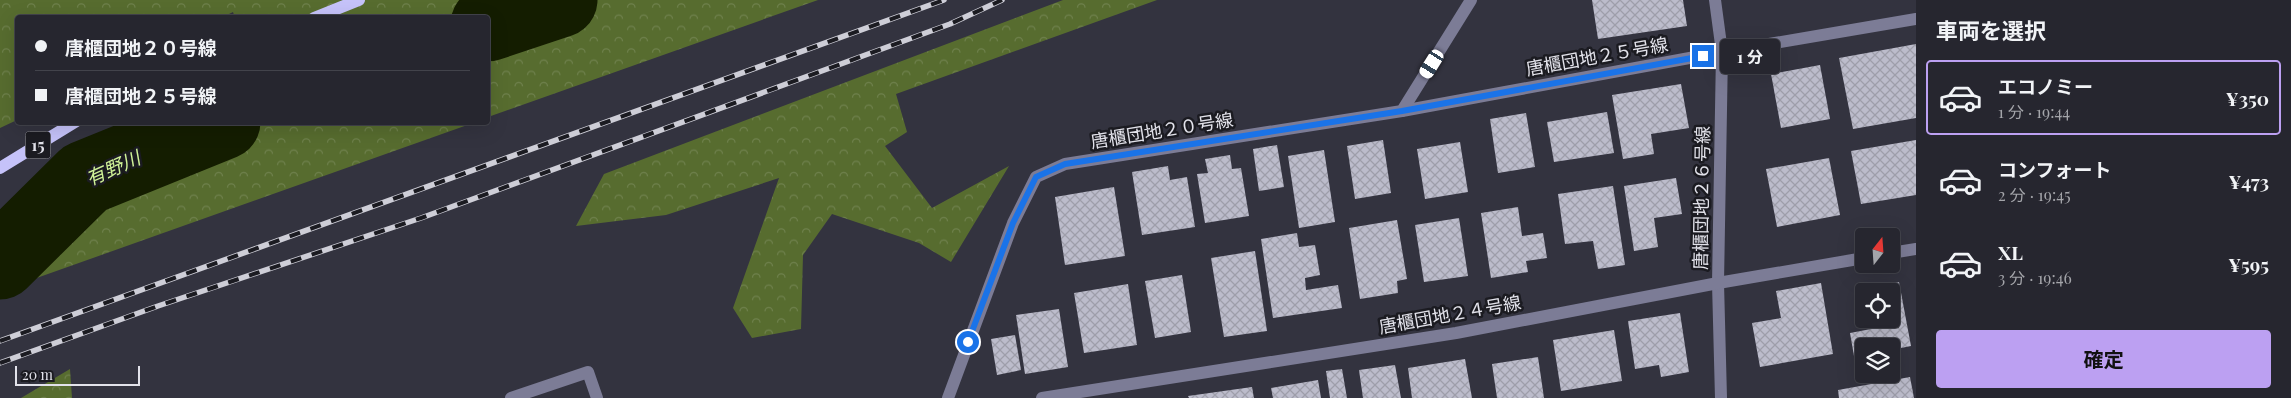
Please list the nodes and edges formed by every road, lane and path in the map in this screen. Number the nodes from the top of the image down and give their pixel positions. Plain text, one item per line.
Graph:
1 (359, 0) edge
2 (1471, 0) edge
3 (1715, 0) edge
4 (322, 15) edge
5 (1916, 19) edge
6 (1722, 52) junction
7 (1402, 111) junction
8 (70, 125) edge
9 (0, 168) edge
10 (1916, 249) edge
11 (1900, 252) edge
12 (1855, 260) edge
13 (1718, 283) junction
14 (511, 398) edge
15 (597, 398) edge
16 (948, 398) edge
17 (1042, 398) edge
18 (1722, 398) edge

1 - 4 main road
2 - 7 street
3 - 6 street, 唐櫃団地２６号線
5 - 6 street, 唐櫃団地２５号線
6 - 7 street, 唐櫃団地２５号線
6 - 13 street, 唐櫃団地２６号線
7 - 16 street, 唐櫃団地２０号線
8 - 9 main road, 15
10 - 11 street
12 - 13 street, 唐櫃団地２４号線
13 - 17 street, 唐櫃団地２４号線
13 - 18 street, 唐櫃団地２６号線
14 - 15 street

